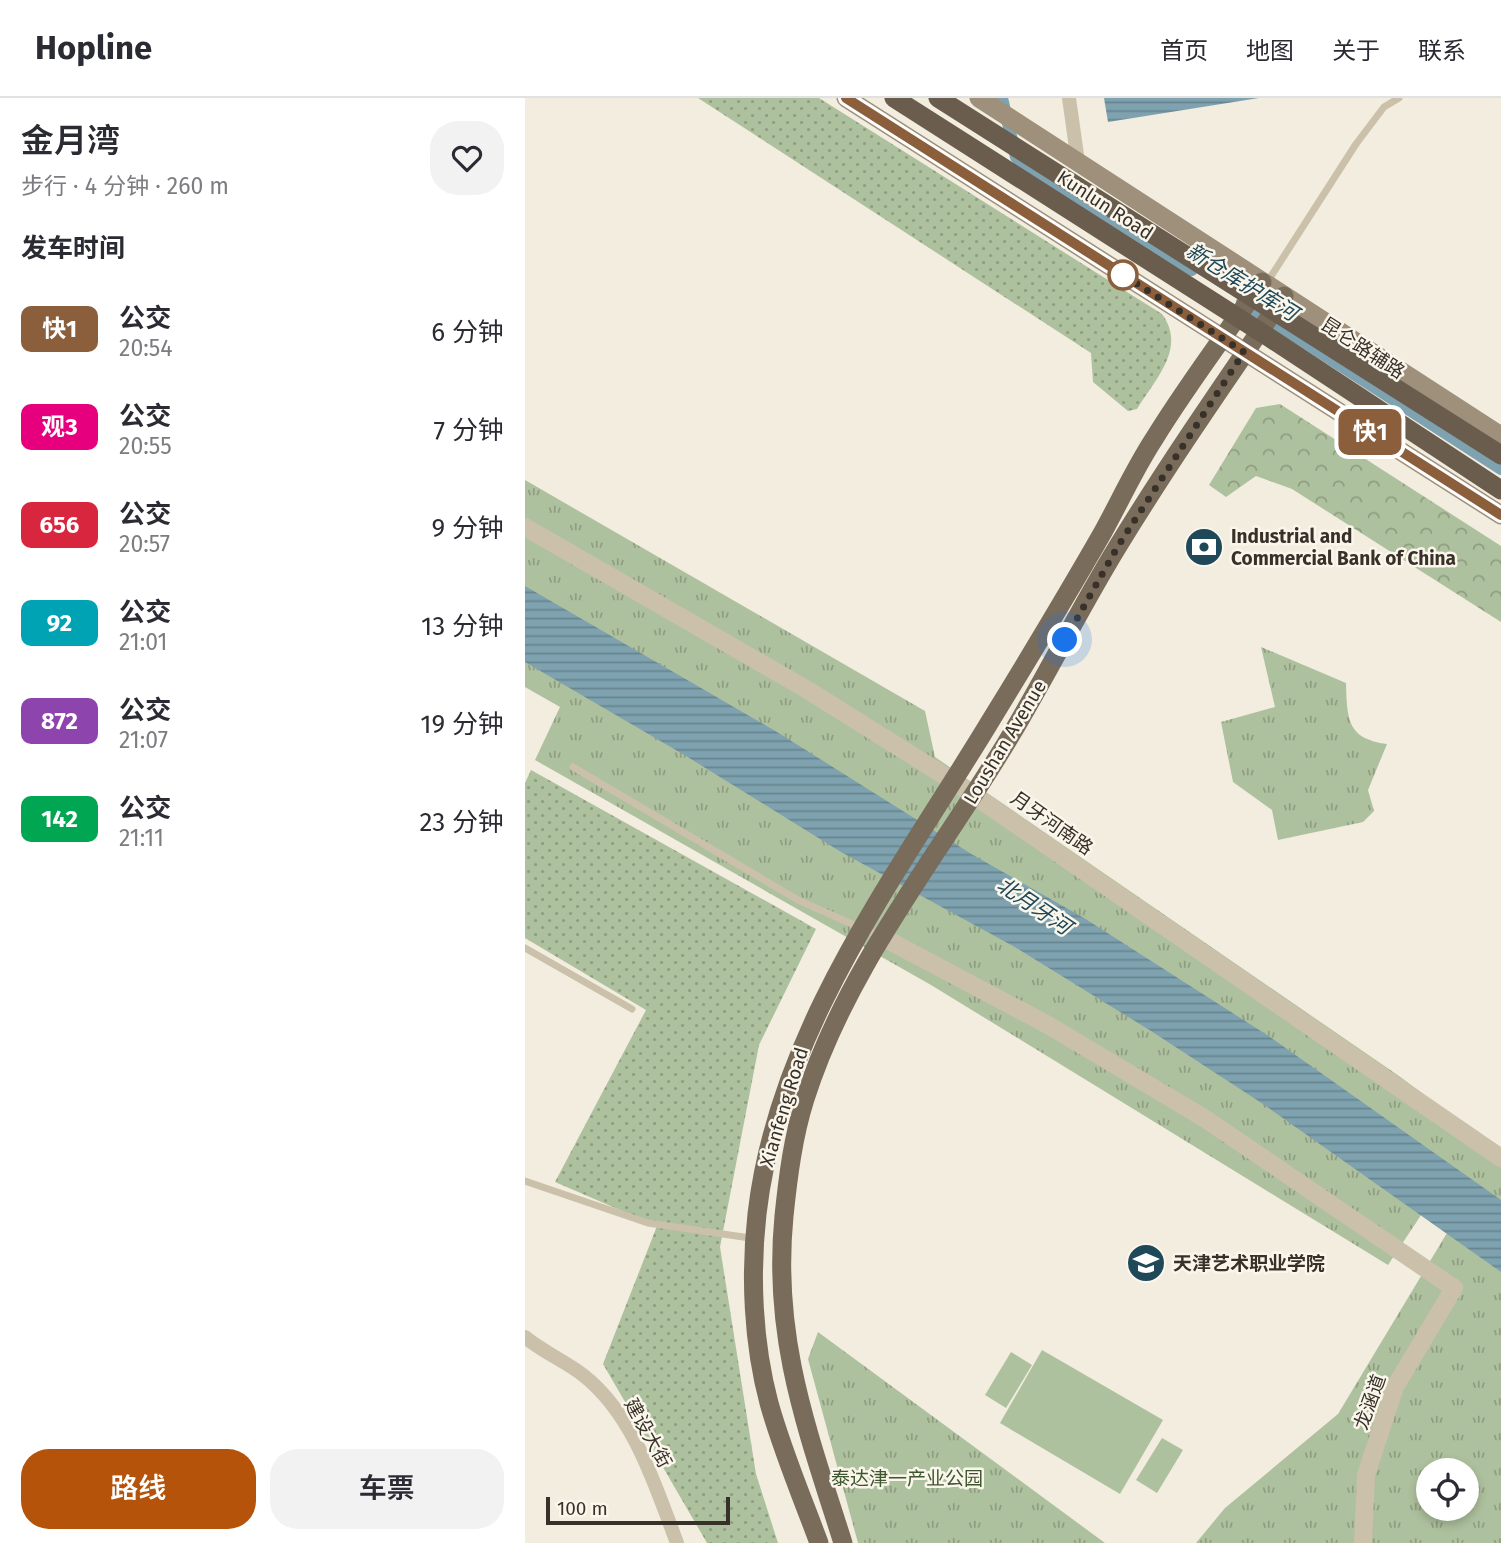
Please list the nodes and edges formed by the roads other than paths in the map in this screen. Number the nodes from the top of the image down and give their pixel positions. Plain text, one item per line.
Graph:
1 (846, 98) edge
2 (894, 98) edge
3 (938, 98) edge
4 (979, 98) edge
5 (1069, 98) edge
6 (1399, 98) edge
7 (1078, 162) junction
8 (1264, 283) junction
9 (1284, 296) junction
10 (1227, 332) junction
11 (1249, 346) junction
12 (1501, 436) edge
13 (1501, 455) edge
14 (1501, 490) edge
15 (1501, 515) edge
16 (525, 527) edge
17 (573, 766) dead end
18 (953, 781) junction
19 (974, 794) junction
20 (884, 891) joint
21 (904, 903) joint
22 (863, 929) junction
23 (881, 937) junction
24 (525, 948) edge
25 (632, 1009) dead end
26 (1501, 1158) edge
27 (525, 1181) edge
28 (750, 1238) dead end
29 (525, 1337) edge
30 (677, 1543) edge
31 (819, 1543) edge
32 (843, 1543) edge
33 (1363, 1543) edge

1 - 10 main road
2 - 14 highway, Kunlun Road, bridge
3 - 13 highway, Kunlun Road, bridge
4 - 7 main road, 昆仑路辅路
5 - 7 street
6 - 8 lane
7 - 8 main road, 昆仑路辅路
8 - 9 main road, 昆仑路辅路
8 - 10 main road, Loushan Avenue, bridge
9 - 11 main road, Loushan Avenue, bridge
9 - 12 main road, 昆仑路辅路
10 - 11 main road
10 - 18 main road, Loushan Avenue
11 - 15 main road
11 - 19 main road, Loushan Avenue
16 - 18 street, 月牙河南路
17 - 22 lane
18 - 19 street, 月牙河南路
18 - 20 main road, Loushan Avenue
19 - 21 main road, Loushan Avenue
19 - 26 street, 月牙河南路
20 - 22 main road, Xianfeng Road
21 - 23 main road, Xianfeng Road
22 - 23 lane
22 - 31 main road, Xianfeng Road
23 - 32 main road, Xianfeng Road
23 - 33 street, 龙涵道
24 - 25 lane
27 - 28 lane
29 - 30 street, 建设大街

